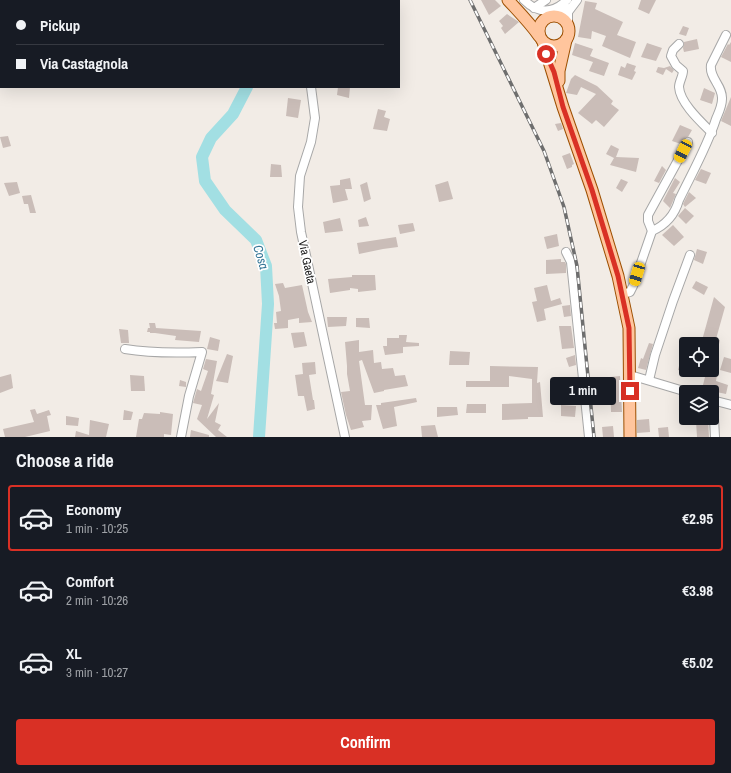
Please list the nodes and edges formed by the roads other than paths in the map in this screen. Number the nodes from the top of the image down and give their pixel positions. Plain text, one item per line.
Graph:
1 (524, 0) edge
2 (546, 0) edge
3 (567, 0) edge
4 (574, 0) edge
5 (577, 0) edge
6 (509, 1) edge
7 (534, 8) junction
8 (550, 17) junction
9 (568, 26) junction
10 (726, 35) dead end
11 (541, 39) junction
12 (566, 40) junction
13 (679, 44) dead end
14 (311, 88) edge
15 (559, 91) junction
16 (712, 133) junction
17 (688, 142) dead end
18 (652, 231) junction
19 (566, 252) dead end
20 (690, 255) dead end
21 (622, 294) junction
22 (125, 349) dead end
23 (630, 375) junction
24 (649, 380) junction
25 (679, 389) edge
26 (719, 402) edge
27 (731, 405) edge
28 (715, 425) edge
29 (181, 437) edge
30 (345, 437) edge
31 (589, 437) edge
32 (630, 437) edge
33 (716, 437) edge

1 - 7 street
2 - 7 street
3 - 7 street
4 - 8 street
5 - 9 street
6 - 8 main road
6 - 11 main road
8 - 9 main road
8 - 11 main road
9 - 12 main road
10 - 16 street
11 - 12 main road
11 - 15 main road
12 - 15 main road
13 - 16 street
14 - 30 street, Via Gaeta
15 - 21 main road
16 - 18 street
17 - 18 street
18 - 21 street
19 - 31 street
20 - 24 street
21 - 23 main road
22 - 29 street
23 - 24 street
23 - 32 main road
24 - 25 street
26 - 27 street
28 - 33 street

